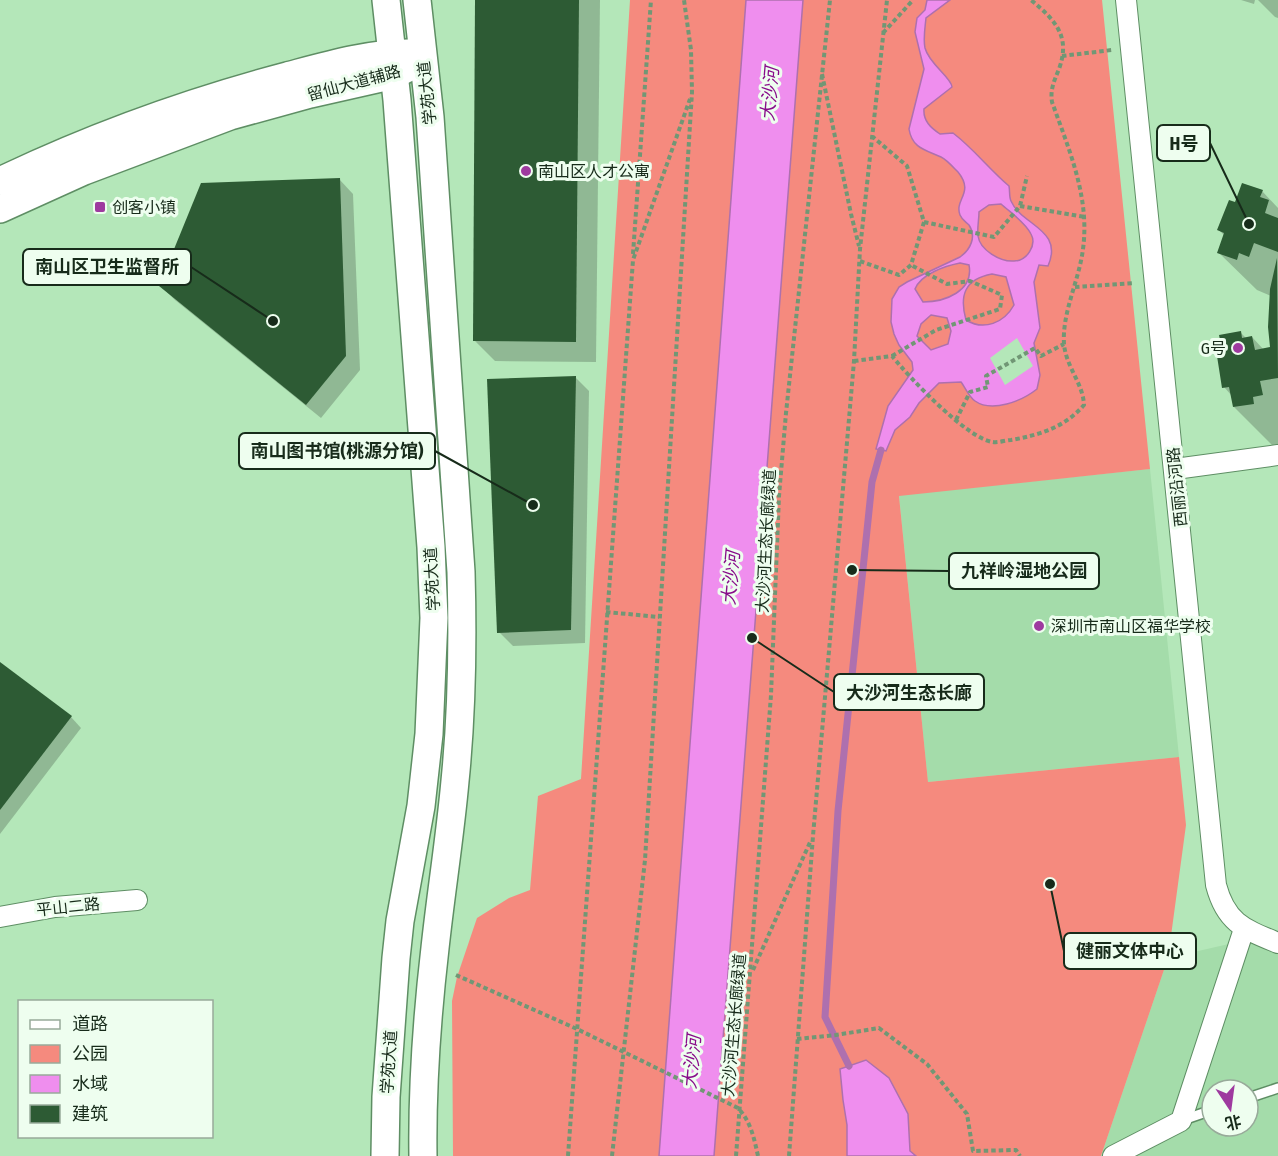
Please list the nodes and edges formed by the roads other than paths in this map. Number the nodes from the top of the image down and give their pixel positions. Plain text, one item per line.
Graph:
1 (386, 0) edge
2 (417, 0) edge
3 (1126, 0) edge
4 (424, 57) junction
5 (393, 64) junction
6 (0, 181) edge
7 (0, 209) edge
8 (1278, 455) edge
9 (1175, 469) junction
10 (137, 900) dead end
11 (0, 917) edge
12 (1244, 929) junction
13 (1278, 943) edge
14 (1278, 1088) edge
15 (1260, 1094) edge
16 (1200, 1114) edge
17 (1181, 1121) junction
18 (385, 1156) edge
19 (423, 1156) edge
20 (1113, 1156) edge

1 - 5 street, 学苑大道
2 - 4 street, 学苑大道
3 - 9 street, 西丽沿河路
4 - 5 street, 留仙大道辅路
4 - 19 street, 学苑大道
5 - 6 street, 留仙大道辅路
5 - 7 street, 留仙大道辅路
5 - 18 street, 学苑大道
8 - 9 street
9 - 12 street, 西丽沿河路
10 - 11 street, 平山二路
12 - 13 street, 西丽沿河路
12 - 17 street
14 - 15 lane
16 - 17 lane
17 - 20 street

